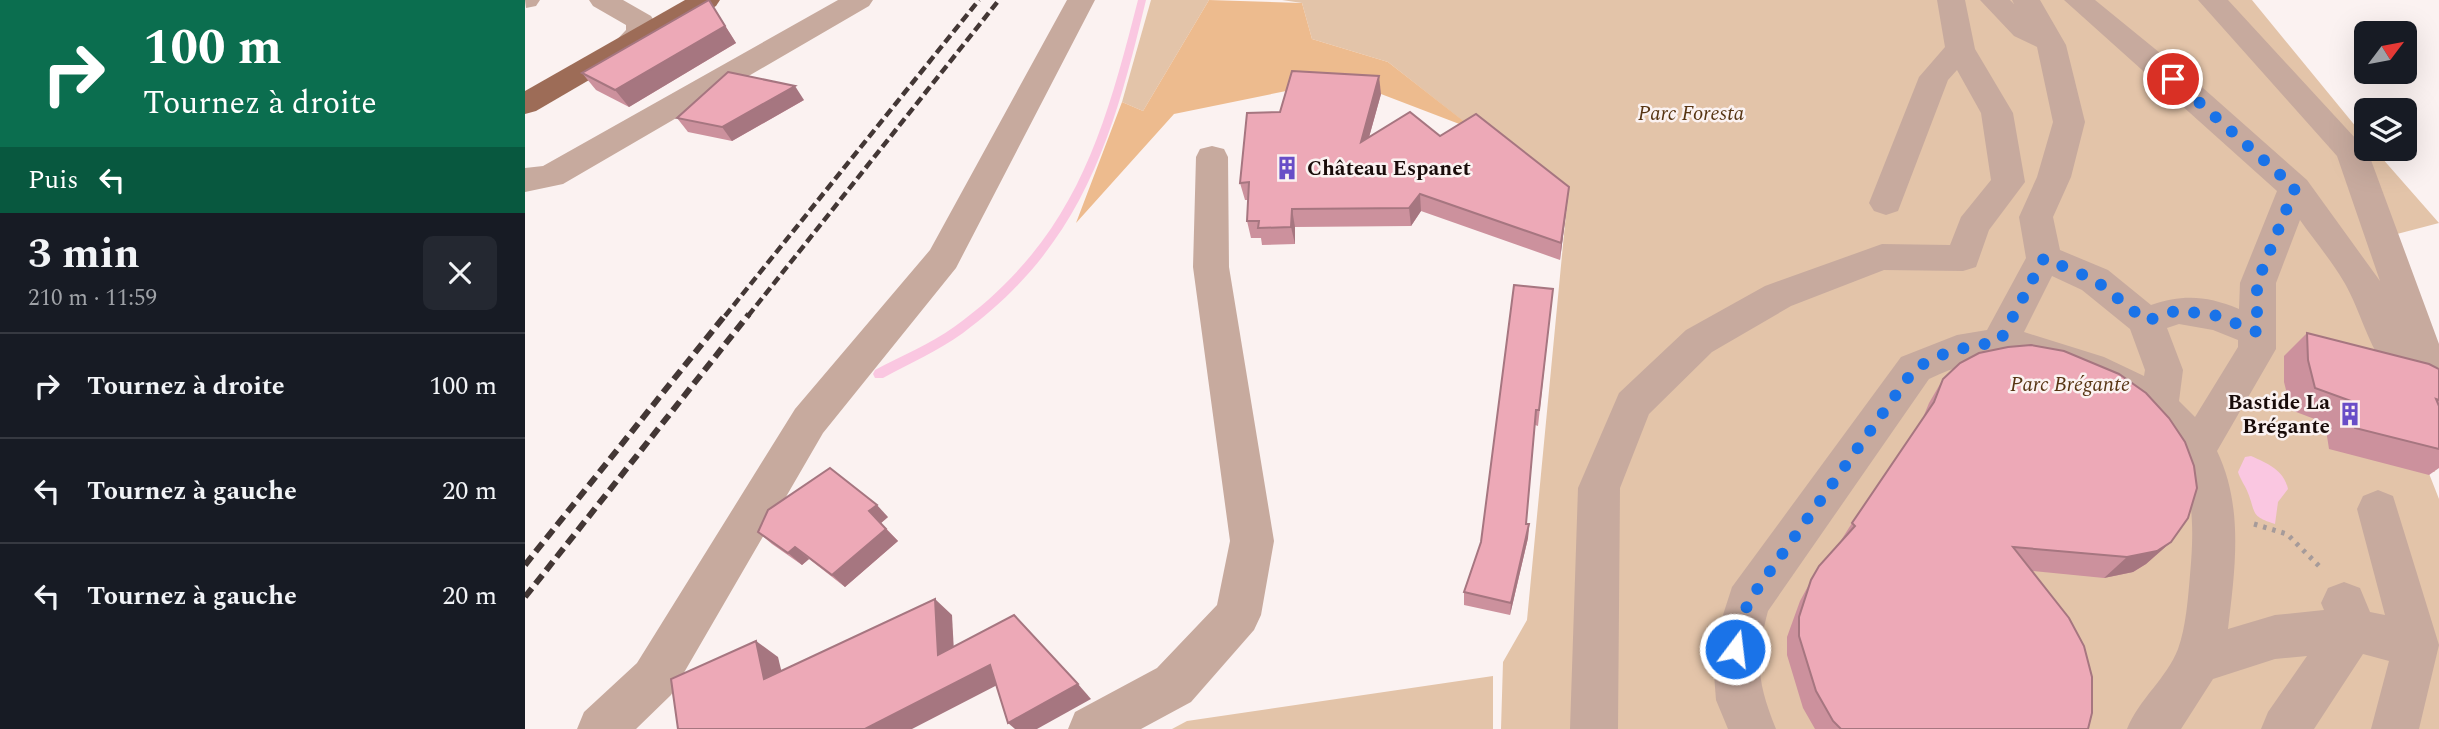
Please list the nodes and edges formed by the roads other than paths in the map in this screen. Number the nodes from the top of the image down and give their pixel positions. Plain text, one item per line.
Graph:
1 (603, 0) edge
2 (669, 0) edge
3 (706, 0) edge
4 (859, 0) edge
5 (1081, 0) edge
6 (1951, 0) edge
7 (1994, 0) edge
8 (2026, 0) edge
9 (2078, 0) edge
10 (2212, 0) edge
11 (636, 18) junction
12 (2051, 45) junction
13 (624, 48) junction
14 (1960, 49) junction
15 (525, 81) edge
16 (525, 104) edge
17 (1212, 157) dead end
18 (525, 180) edge
19 (2295, 188) junction
20 (1885, 203) dead end
21 (2044, 258) junction
22 (2146, 321) junction
23 (2257, 332) junction
24 (2000, 341) junction
25 (2158, 406) junction
26 (2196, 450) junction
27 (2378, 509) dead end
28 (2348, 616) junction
29 (2416, 646) junction
30 (2198, 661) junction
31 (601, 729) edge
32 (1092, 729) edge
33 (1594, 729) edge
34 (1752, 729) edge
35 (2151, 729) edge
36 (2285, 729) edge
37 (2395, 729) edge

1 - 11 street
2 - 11 main road
3 - 13 main road
4 - 18 street
5 - 31 street
6 - 14 street
7 - 12 street
8 - 12 street
9 - 19 street
10 - 19 street
11 - 13 street
11 - 15 main road
12 - 21 street
13 - 16 main road
14 - 20 street
14 - 33 street
17 - 32 street
19 - 23 street
21 - 22 street
21 - 24 street
22 - 23 street
22 - 25 street
23 - 26 street
24 - 25 street
24 - 34 street
25 - 26 street
26 - 30 street
27 - 29 street
28 - 29 street
28 - 30 street
28 - 36 street
29 - 37 street
30 - 35 street

